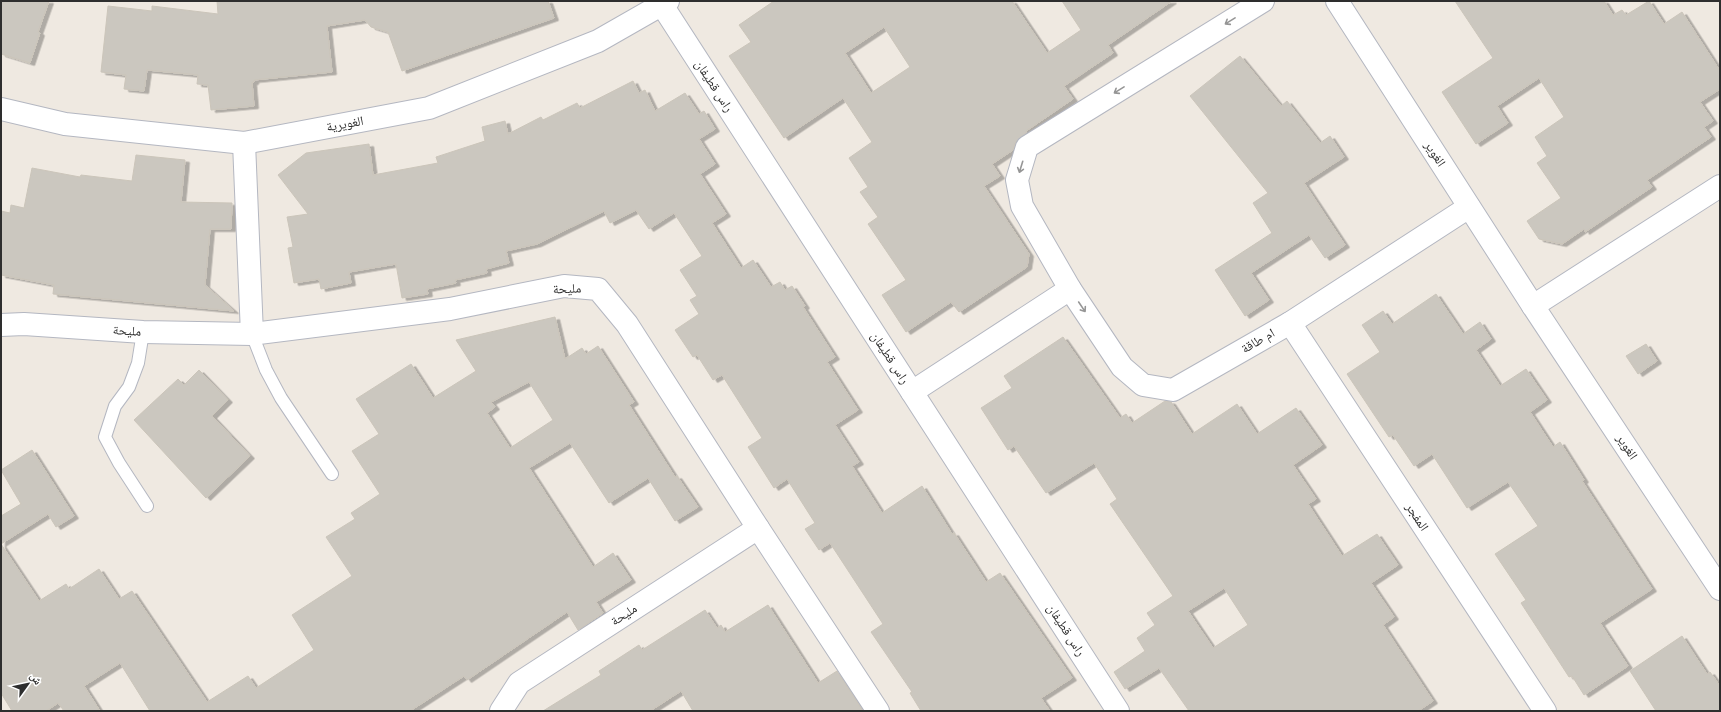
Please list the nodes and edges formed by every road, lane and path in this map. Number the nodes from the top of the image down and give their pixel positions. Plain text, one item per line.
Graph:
1 (1263, 1) edge
2 (1337, 1) edge
3 (665, 3) edge
4 (1, 109) edge
5 (244, 143) junction
6 (1720, 186) edge
7 (1469, 207) junction
8 (1070, 289) junction
9 (1533, 306) junction
10 (1290, 323) junction
11 (1, 325) edge
12 (143, 332) junction
13 (252, 334) junction
14 (912, 392) junction
15 (332, 474) dead end
16 (147, 506) dead end
17 (758, 528) junction
18 (1720, 589) edge
19 (501, 711) edge
20 (878, 711) edge
21 (1118, 711) edge
22 (1545, 711) edge

1 -> 8 street, ام طاقة
2 - 7 street, الغوير
3 - 5 street, الغويرية
3 - 14 street, راس قطيفان
4 - 5 street, الغويرية
5 - 13 street
6 - 9 street
7 - 9 street, الغوير
7 - 10 street, ام طاقة
8 -> 10 street, ام طاقة
8 - 14 street
9 - 18 street, الغوير
10 - 22 street, المفجر
11 - 12 street, مليحة
12 - 13 street, مليحة
12 - 16 lane
13 - 15 lane
13 - 17 street, مليحة
14 - 21 street, راس قطيفان
17 - 19 street, مليحة
17 - 20 street, مليحة

